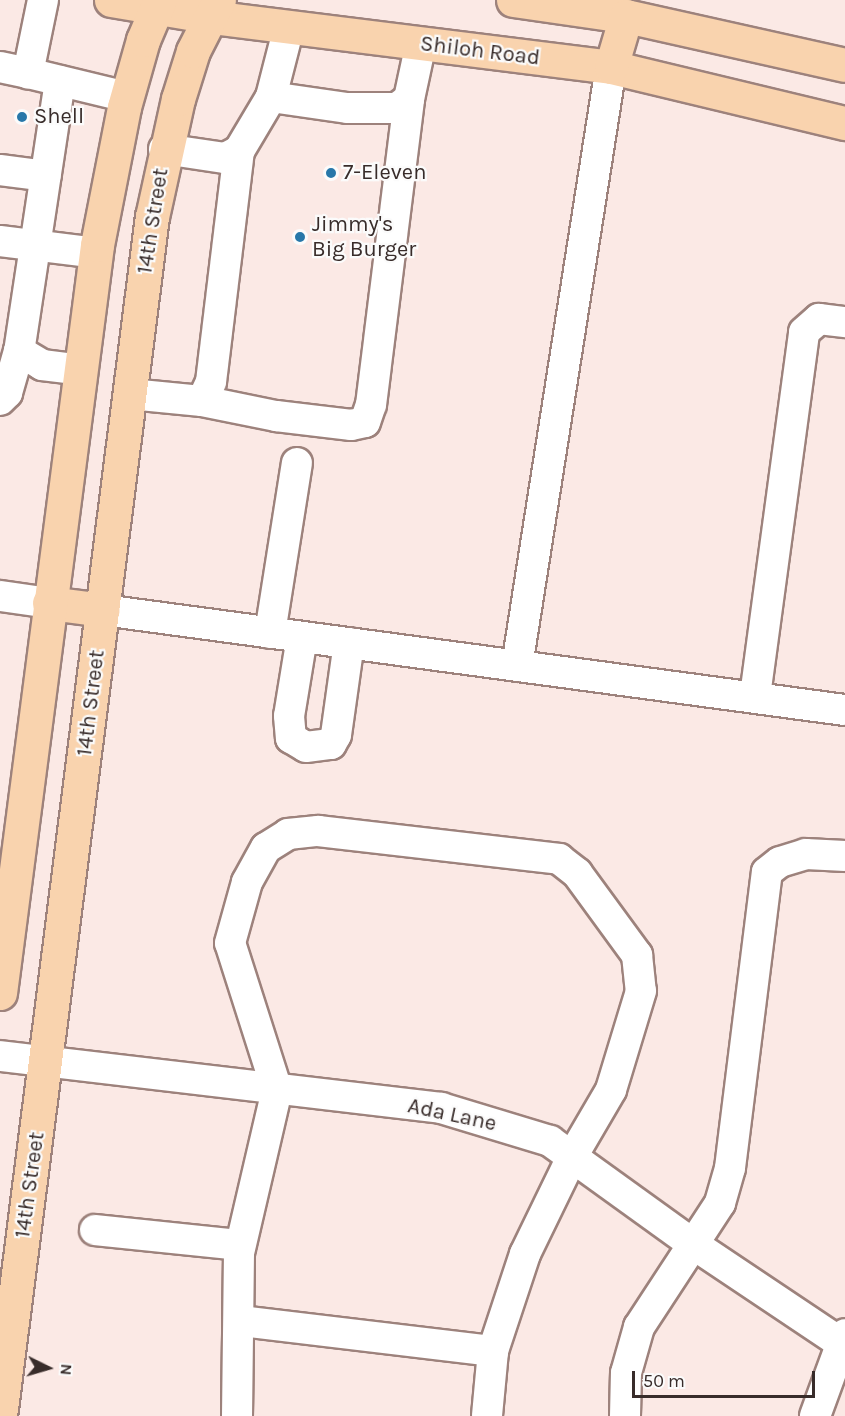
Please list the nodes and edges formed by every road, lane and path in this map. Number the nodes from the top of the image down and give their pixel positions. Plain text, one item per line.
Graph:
1 (43, 0) edge
2 (111, 0) edge
3 (513, 0) edge
4 (158, 4) edge
5 (215, 8) edge
6 (630, 8) edge
7 (289, 27) junction
8 (421, 43) junction
9 (845, 65) edge
10 (611, 68) junction
11 (14, 70) edge
12 (60, 81) junction
13 (127, 97) junction
14 (271, 97) junction
15 (409, 99) junction
16 (845, 123) edge
17 (164, 148) junction
18 (239, 151) junction
19 (0, 170) edge
20 (46, 176) junction
21 (0, 241) edge
22 (36, 246) junction
23 (96, 253) junction
24 (845, 322) edge
25 (20, 351) junction
26 (80, 370) junction
27 (129, 394) junction
28 (0, 400) edge
29 (202, 401) junction
30 (297, 463) dead end
31 (0, 596) edge
32 (50, 603) junction
33 (103, 610) junction
34 (270, 633) junction
35 (302, 637) junction
36 (349, 643) junction
37 (517, 666) junction
38 (755, 696) junction
39 (845, 710) edge
40 (845, 856) edge
41 (7, 879) edge
42 (0, 993) edge
43 (0, 1056) edge
44 (47, 1061) junction
45 (277, 1090) junction
46 (573, 1155) junction
47 (95, 1230) dead end
48 (693, 1244) junction
49 (240, 1245) junction
50 (240, 1321) junction
51 (843, 1339) edge
52 (493, 1351) junction
53 (0, 1416) edge
54 (237, 1416) edge
55 (487, 1416) edge
56 (625, 1416) edge
57 (815, 1416) edge

1 - 11 street
2 - 4 main road, Shiloh Road
3 - 6 main road
4 - 5 main road, Shiloh Road
4 - 13 main road
5 - 7 main road, Shiloh Road
5 - 17 main road, 14th Street
6 - 9 main road
6 - 10 main road
7 - 8 main road, Shiloh Road
7 - 14 street
8 - 10 main road, Shiloh Road
8 - 15 street
10 - 16 main road, Shiloh Road
10 - 37 street
11 - 12 street
12 - 13 street
12 - 20 street
13 - 23 main road
14 - 15 street
14 - 18 street
15 - 29 street
17 - 18 street
17 - 27 main road, 14th Street
18 - 29 street
19 - 20 street
20 - 22 street
21 - 22 street
22 - 23 street
22 - 25 street
23 - 26 main road
24 - 38 street
25 - 26 street
25 - 28 street
26 - 32 main road
27 - 29 street
27 - 33 main road, 14th Street
30 - 34 street
31 - 32 street
32 - 33 main road
32 - 41 main road
33 - 34 street
33 - 44 main road, 14th Street
34 - 35 street
35 - 36 street
35 - 36 street
36 - 37 street
37 - 38 street
38 - 39 street
40 - 48 street
41 - 42 main road
43 - 44 street, Ada Lane
44 - 45 street, Ada Lane
44 - 53 main road, 14th Street
45 - 46 street, Ada Lane
45 - 46 street
45 - 49 street
46 - 48 street, Ada Lane
46 - 52 street
47 - 49 street
48 - 51 street, Ada Lane
48 - 56 street
49 - 50 street
50 - 52 street
50 - 54 street
51 - 57 street
52 - 55 street

